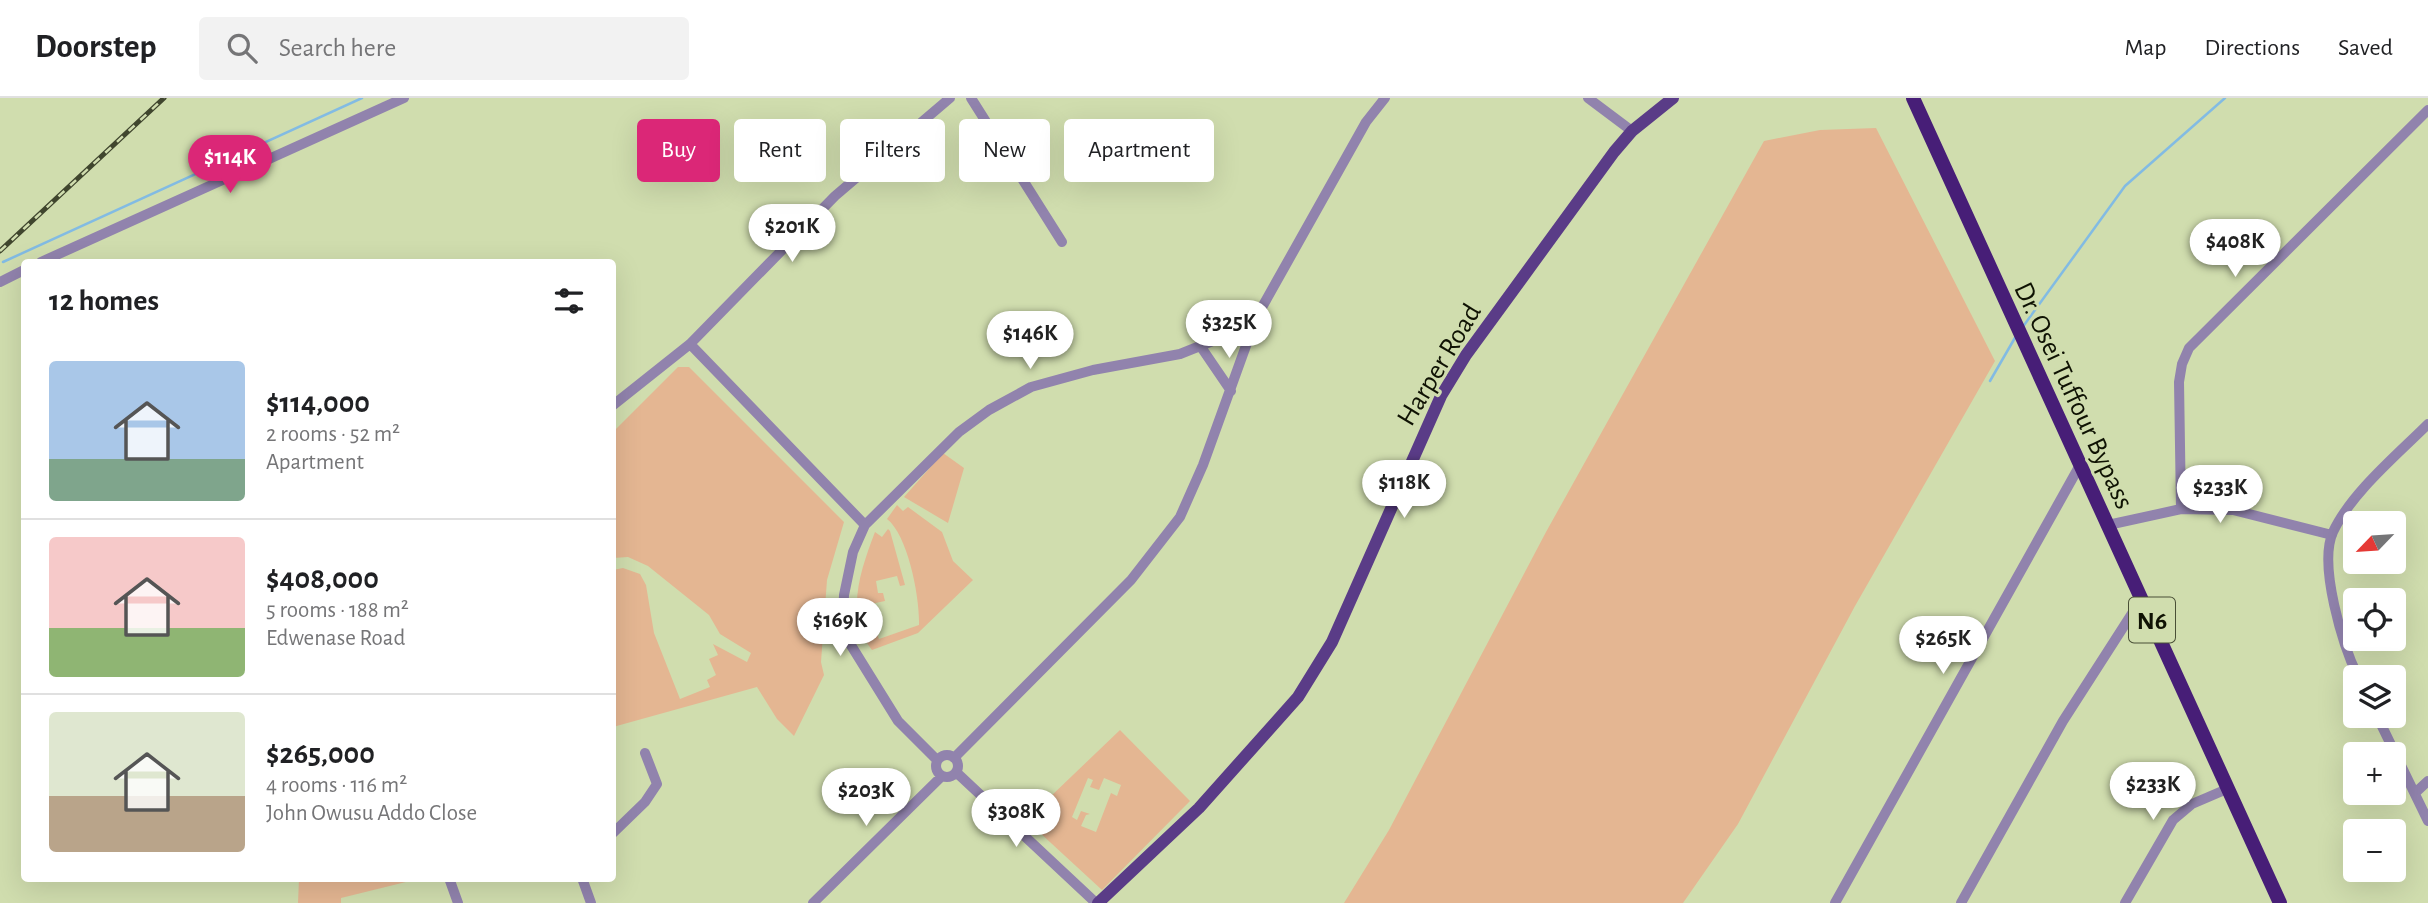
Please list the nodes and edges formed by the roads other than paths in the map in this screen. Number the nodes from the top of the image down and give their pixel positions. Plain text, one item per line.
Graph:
1 (404, 98) edge
2 (950, 98) edge
3 (971, 98) edge
4 (1385, 98) edge
5 (1588, 98) edge
6 (1673, 98) edge
7 (1913, 98) edge
8 (2428, 110) edge
9 (1632, 131) junction
10 (1062, 242) dead end
11 (48, 259) edge
12 (21, 272) edge
13 (0, 282) edge
14 (1256, 318) junction
15 (690, 344) junction
16 (1201, 347) junction
17 (1231, 390) junction
18 (616, 403) edge
19 (2428, 424) edge
20 (2080, 465) junction
21 (2181, 509) junction
22 (865, 525) junction
23 (2108, 525) junction
24 (2332, 535) junction
25 (2142, 598) junction
26 (2353, 665) edge
27 (2383, 728) edge
28 (645, 753) dead end
29 (954, 758) junction
30 (937, 760) junction
31 (956, 772) junction
32 (942, 776) junction
33 (2428, 781) edge
34 (2227, 789) junction
35 (2415, 793) junction
36 (2428, 821) edge
37 (616, 830) edge
38 (450, 882) edge
39 (583, 882) edge
40 (458, 903) edge
41 (591, 903) edge
42 (813, 903) edge
43 (1097, 903) edge
44 (1835, 903) edge
45 (1961, 903) edge
46 (2125, 903) edge
47 (2279, 903) edge

1 - 11 street
2 - 15 street
3 - 10 street
4 - 14 street
5 - 9 street
6 - 9 main road, Harper Road
7 - 20 highway, Dr. Osei Tuffour Bypass / N6
8 - 21 street
9 - 43 main road, Harper Road
12 - 13 street
14 - 16 street
14 - 17 street
15 - 18 street
15 - 22 street
16 - 17 street
16 - 22 street
17 - 29 street
19 - 24 street
20 - 23 highway, Dr. Osei Tuffour Bypass / N6
20 - 44 street
21 - 23 street
21 - 24 street
22 - 30 street
23 - 25 highway, Dr. Osei Tuffour Bypass / N6
24 - 26 street
25 - 34 highway, Dr. Osei Tuffour Bypass / N6
25 - 45 street
27 - 35 street
28 - 37 street
29 - 30 street
29 - 31 street
30 - 32 street
31 - 32 street
31 - 43 street
32 - 42 street
33 - 35 street
34 - 46 street
34 - 47 highway, Dr. Osei Tuffour Bypass / N6
35 - 36 street
38 - 40 street
39 - 41 street

